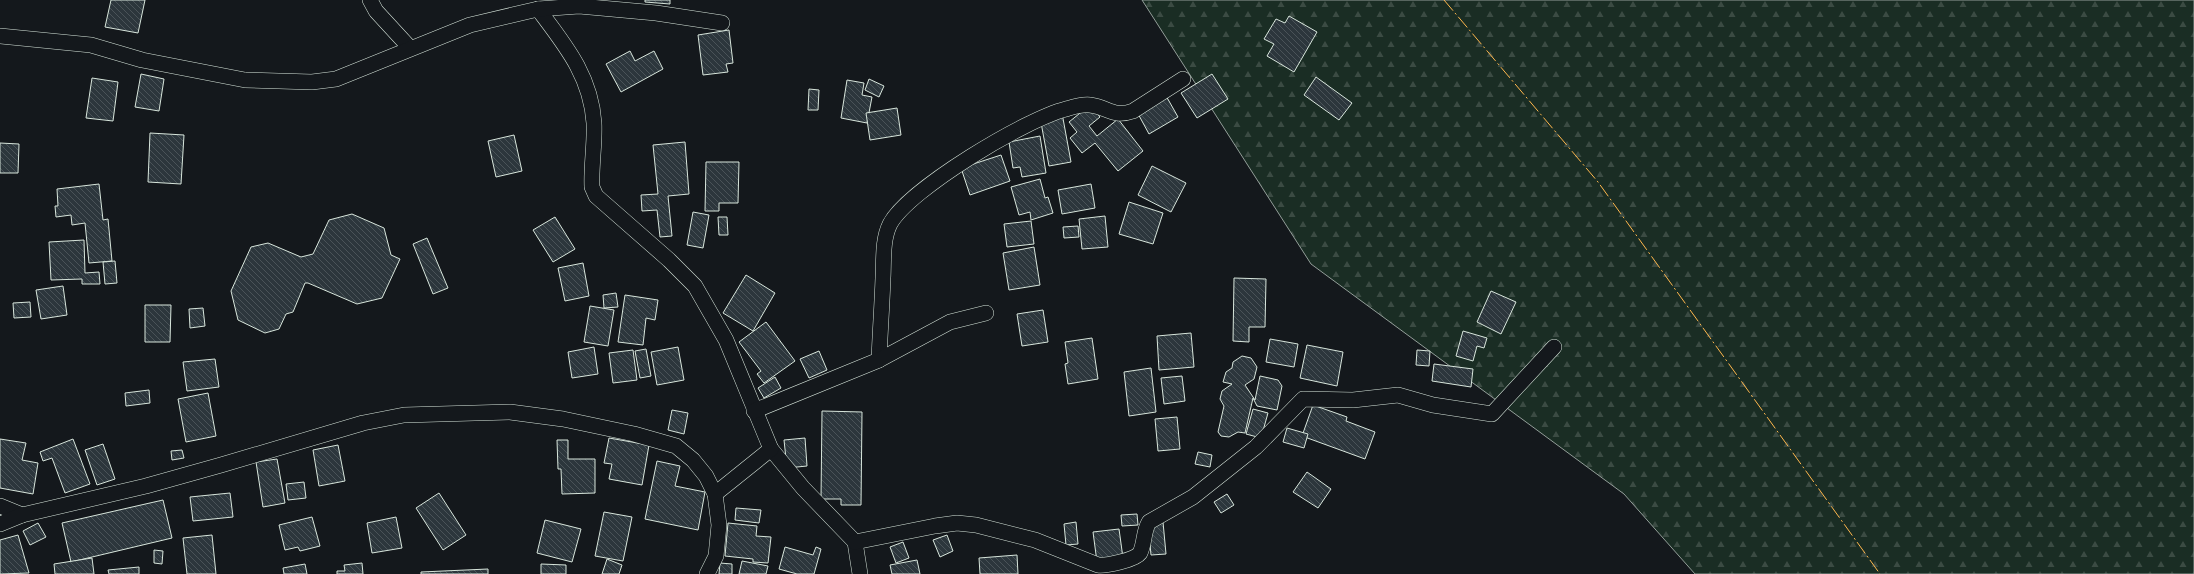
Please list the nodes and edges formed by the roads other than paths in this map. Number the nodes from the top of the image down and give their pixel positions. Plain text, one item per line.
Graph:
1 (370, 0) edge
2 (538, 9) junction
3 (722, 23) dead end
4 (0, 36) edge
5 (410, 48) junction
6 (1183, 79) dead end
7 (986, 313) dead end
8 (1554, 347) dead end
9 (879, 360) junction
10 (754, 411) junction
11 (771, 449) junction
12 (715, 494) junction
13 (0, 506) edge
14 (22, 515) junction
15 (0, 524) edge
16 (855, 542) junction
17 (707, 574) edge
18 (860, 574) edge

1 - 5 street
2 - 3 street
2 - 5 street
2 - 10 street
4 - 5 street
6 - 9 street
7 - 9 street
8 - 16 street
9 - 10 street
10 - 11 street
11 - 12 street
11 - 16 street
12 - 14 street
12 - 17 street
13 - 14 street
14 - 15 street
16 - 18 street

